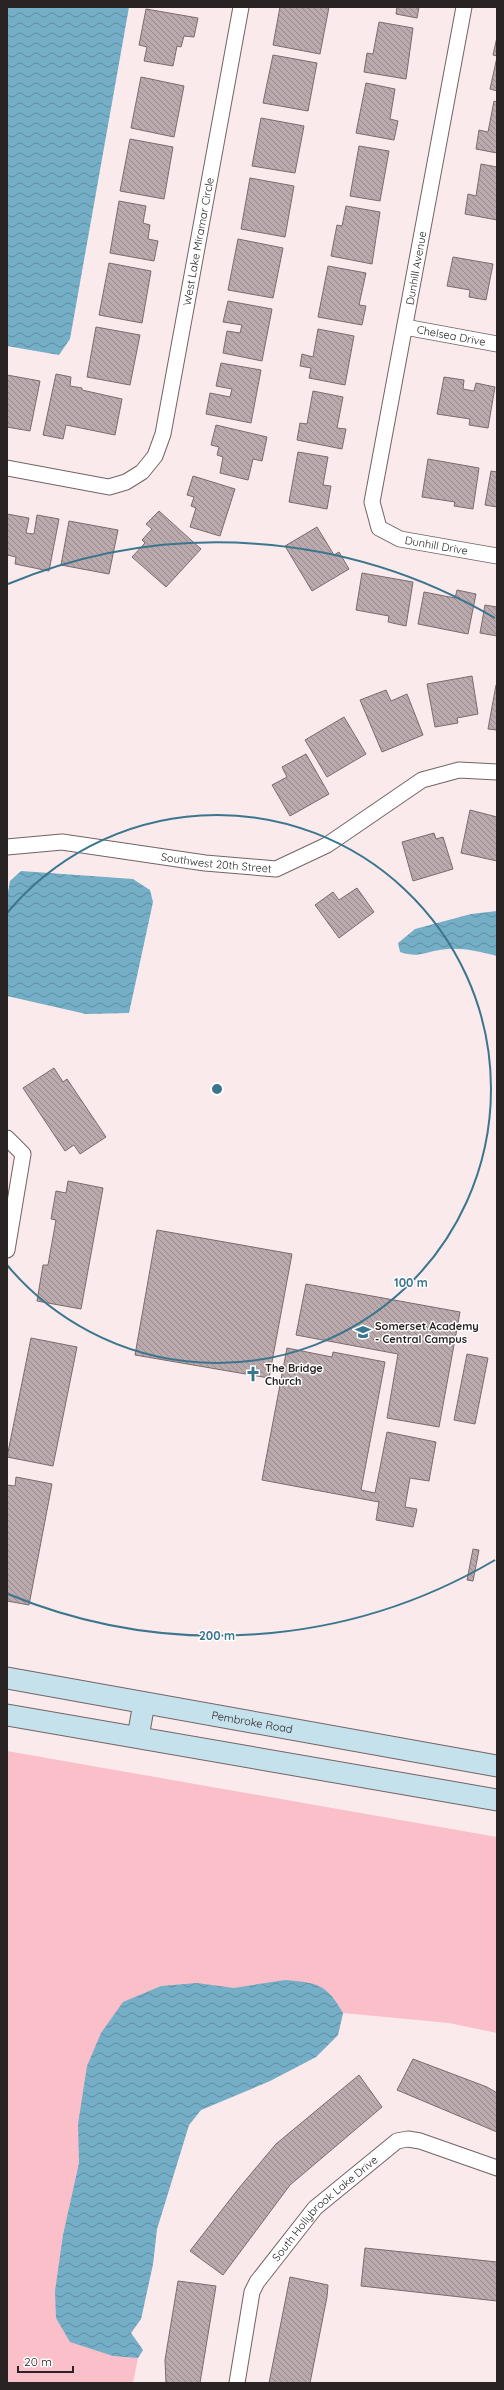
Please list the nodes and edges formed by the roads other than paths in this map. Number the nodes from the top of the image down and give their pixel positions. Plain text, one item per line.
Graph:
1 (241, 7) edge
2 (464, 7) edge
3 (405, 327) junction
4 (497, 344) edge
5 (7, 468) edge
6 (379, 528) joint
7 (497, 556) edge
8 (497, 772) edge
9 (7, 847) edge
10 (7, 1138) edge
11 (7, 1250) edge
12 (7, 1678) edge
13 (144, 1703) junction
14 (7, 1715) edge
15 (138, 1737) junction
16 (497, 1766) edge
17 (497, 1800) edge
18 (497, 2168) edge
19 (237, 2383) edge

1 - 5 street, West Lake Miramar Circle
2 - 3 street, Dunhill Avenue
3 - 4 street, Chelsea Drive
3 - 6 street, Dunhill Avenue
6 - 7 street, Dunhill Drive
8 - 9 street, Southwest 20th Street
10 - 11 street
12 - 13 main road, Pembroke Road
13 - 15 main road
13 - 16 main road, Pembroke Road
14 - 15 main road
15 - 17 main road
18 - 19 street, South Hollybrook Lake Drive

